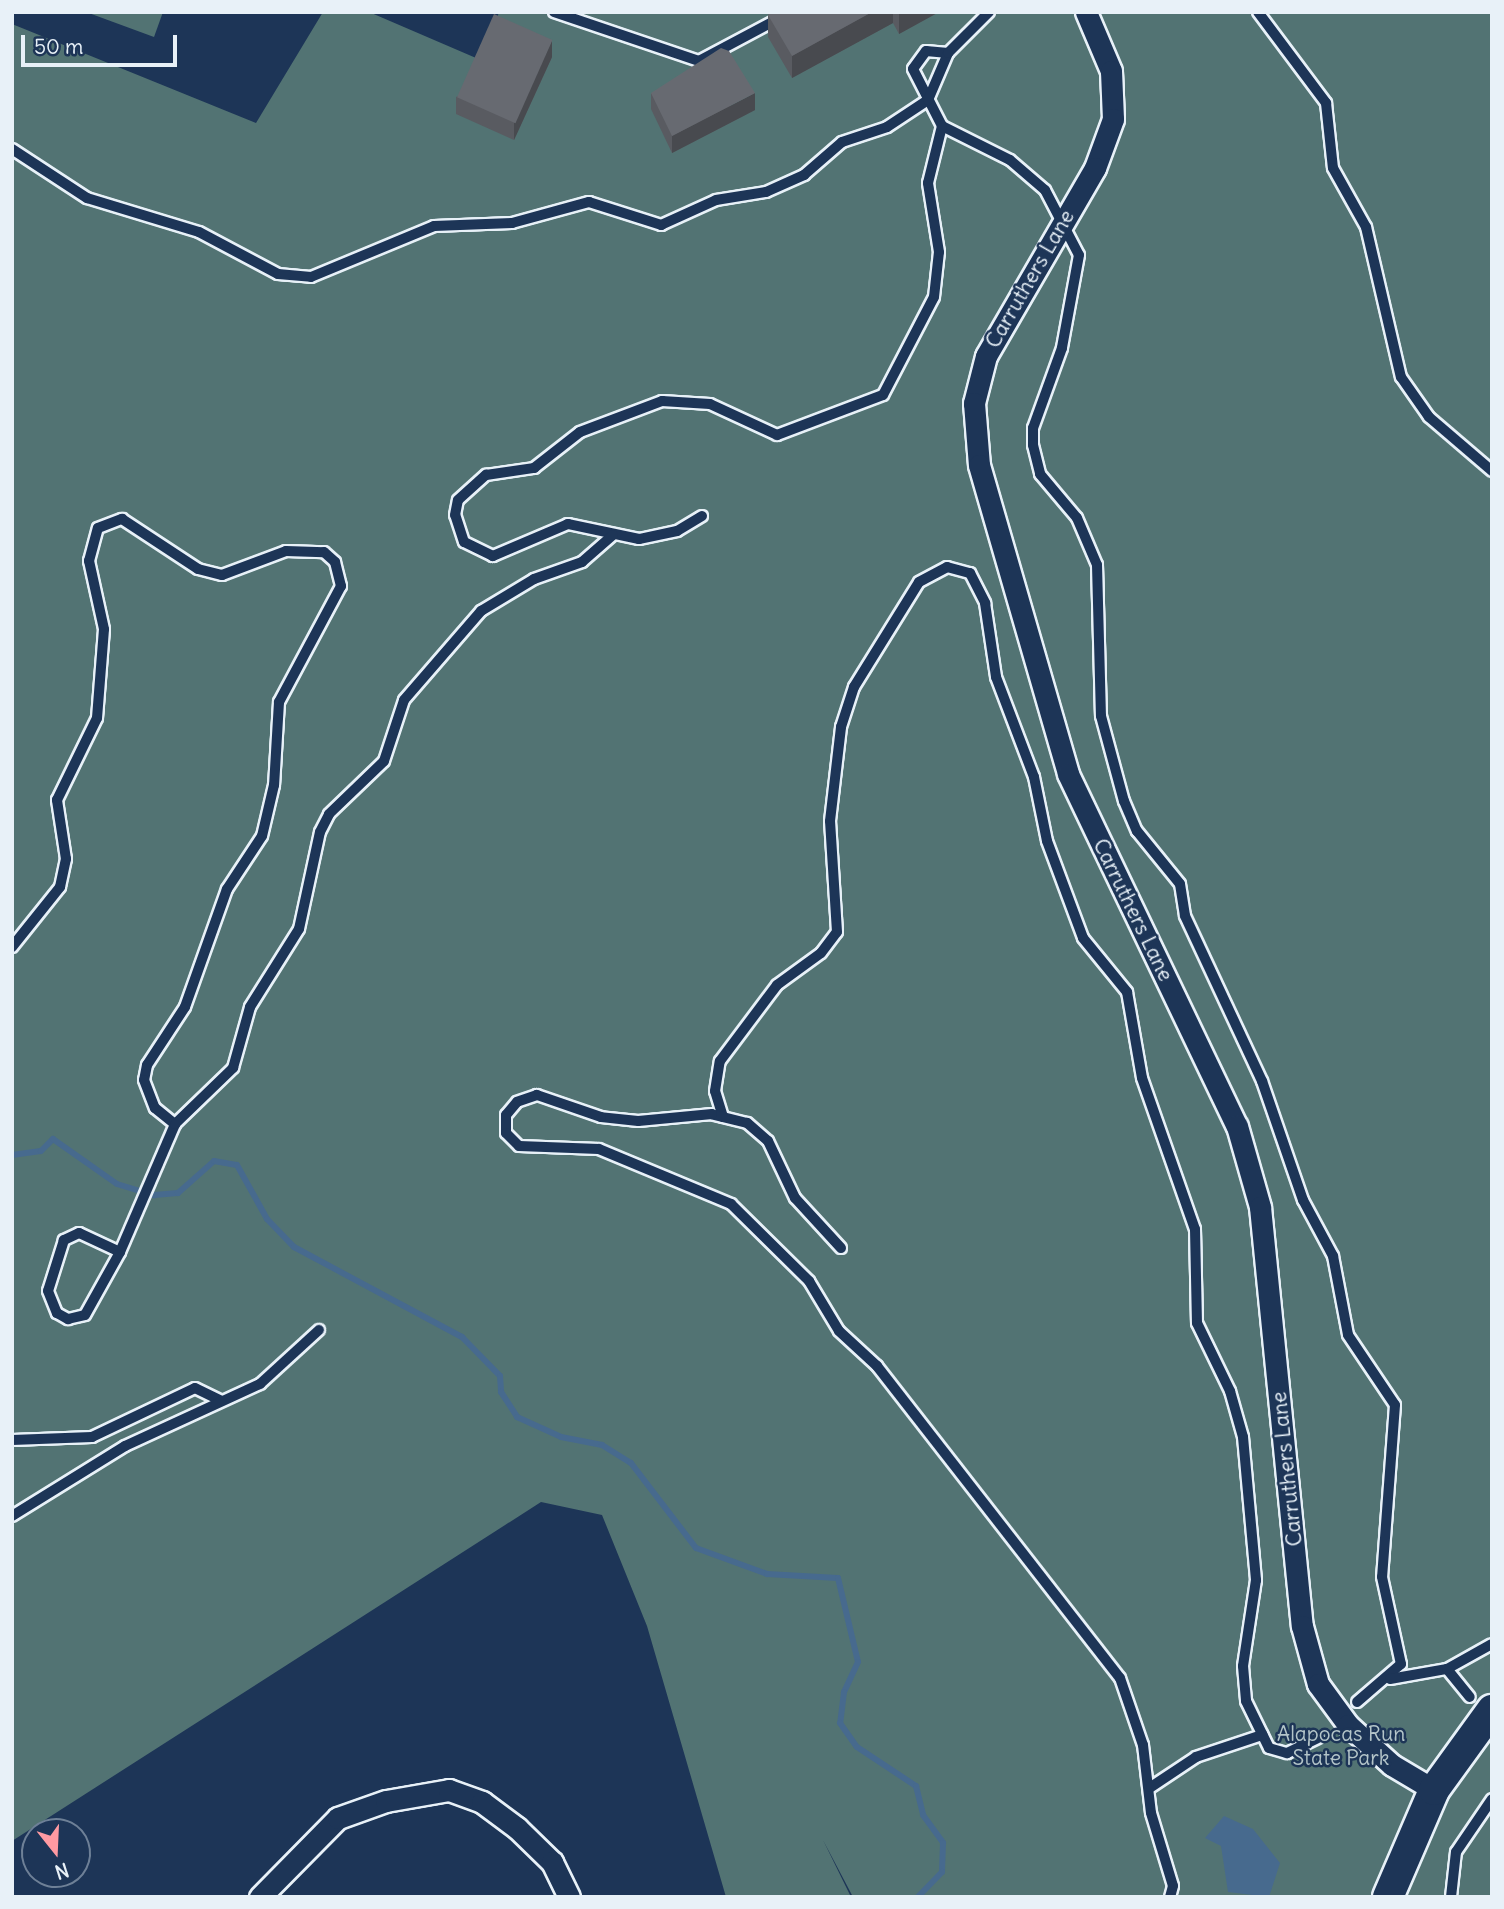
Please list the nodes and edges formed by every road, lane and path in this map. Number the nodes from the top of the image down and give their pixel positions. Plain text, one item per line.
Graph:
1 (554, 12) edge
2 (791, 12) edge
3 (989, 12) edge
4 (1086, 12) edge
5 (1258, 12) edge
6 (948, 53) junction
7 (928, 100) junction
8 (942, 126) junction
9 (12, 149) edge
10 (1064, 219) junction
11 (1492, 471) edge
12 (702, 516) dead end
13 (612, 534) junction
14 (12, 947) edge
15 (723, 1117) junction
16 (175, 1124) junction
17 (841, 1248) dead end
18 (120, 1252) junction
19 (318, 1330) dead end
20 (219, 1400) junction
21 (12, 1440) edge
22 (12, 1516) edge
23 (1492, 1644) edge
24 (1447, 1670) junction
25 (1390, 1679) junction
26 (1357, 1702) dead end
27 (1481, 1703) edge
28 (1262, 1735) junction
29 (1318, 1738) dead end
30 (1151, 1787) junction
31 (1434, 1790) junction
32 (1492, 1799) edge
33 (260, 1897) edge
34 (569, 1897) edge
35 (1170, 1897) edge
36 (1388, 1897) edge
37 (1451, 1897) edge

1 - 2 lane
3 - 6 lane
4 - 10 street, Carruthers Lane
5 - 11 lane
6 - 7 lane
6 - 7 lane
7 - 8 lane
7 - 9 lane
8 - 10 lane
8 - 13 lane
10 - 25 lane
10 - 31 street, Carruthers Lane
12 - 13 lane
13 - 16 lane
14 - 16 lane
15 - 17 lane
15 - 28 lane
15 - 30 lane
16 - 18 lane
18 - 18 lane
19 - 20 lane
20 - 21 lane
20 - 22 lane
23 - 24 lane
24 - 25 lane
24 - 27 lane
25 - 26 lane
27 - 31 street
28 - 29 lane
28 - 30 lane
30 - 35 lane
31 - 36 street
32 - 37 lane
33 - 34 street

